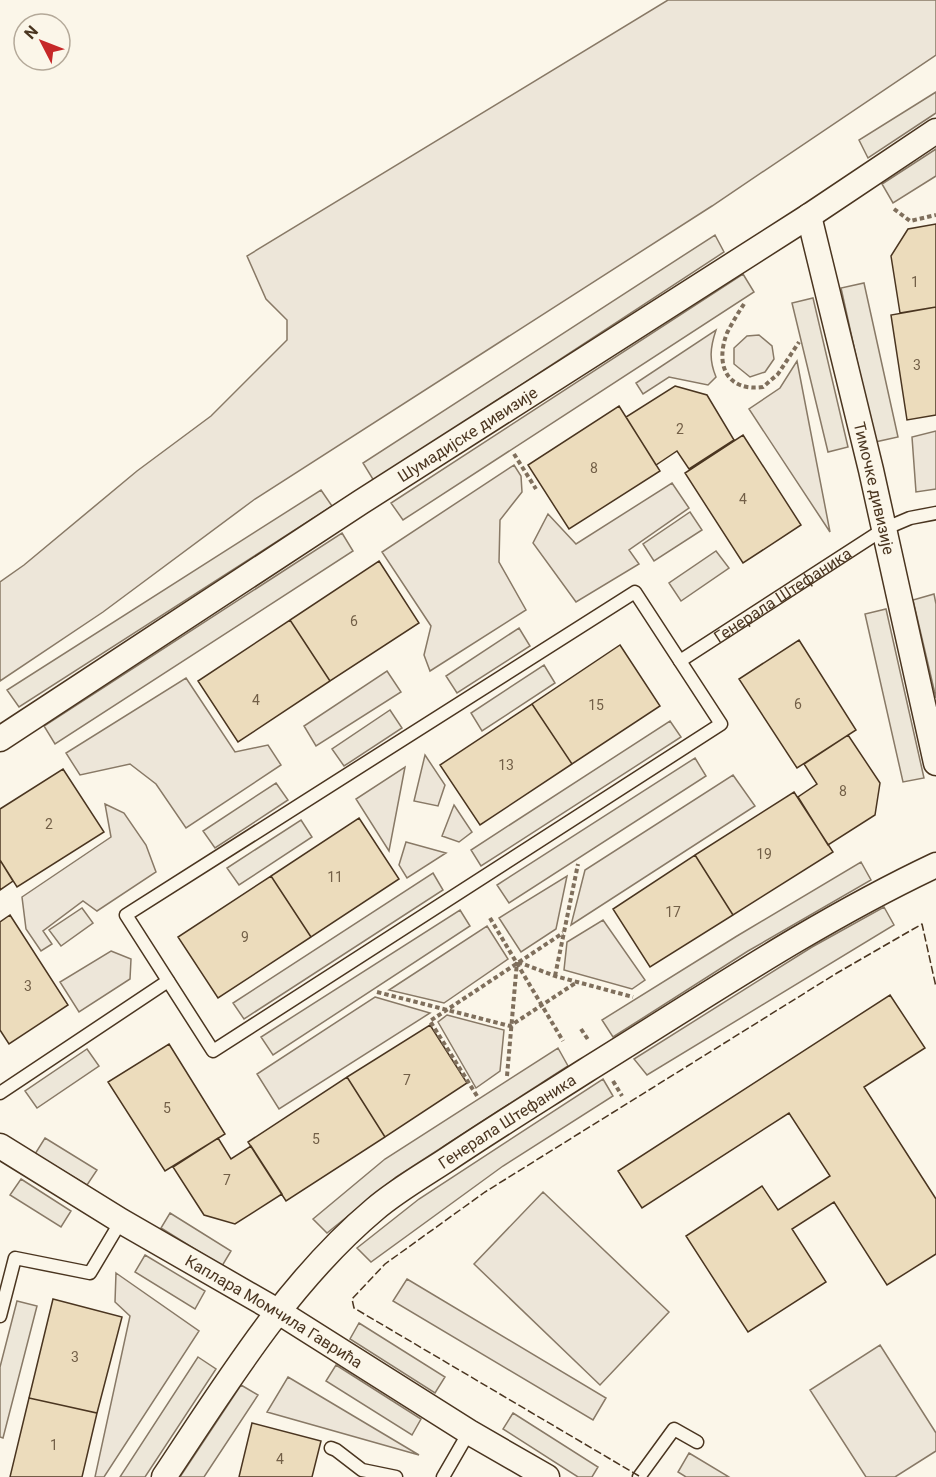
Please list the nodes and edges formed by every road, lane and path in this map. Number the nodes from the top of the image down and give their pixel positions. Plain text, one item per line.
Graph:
1 (936, 131) edge
2 (894, 209) dead end
3 (936, 215) edge
4 (809, 216) junction
5 (744, 304) dead end
6 (799, 342) dead end
7 (514, 454) dead end
8 (536, 489) dead end
9 (936, 513) edge
10 (884, 529) junction
11 (680, 661) junction
12 (0, 739) edge
13 (936, 763) edge
14 (578, 864) dead end
15 (936, 866) edge
16 (490, 918) dead end
17 (563, 933) junction
18 (517, 962) junction
19 (555, 976) junction
20 (168, 981) junction
21 (578, 982) junction
22 (377, 992) dead end
23 (633, 997) dead end
24 (542, 1006) junction
25 (445, 1011) junction
26 (510, 1026) junction
27 (563, 1041) dead end
28 (609, 1075) dead end
29 (507, 1076) dead end
30 (0, 1093) edge
31 (477, 1096) dead end
32 (622, 1096) dead end
33 (0, 1146) edge
34 (121, 1221) junction
35 (279, 1312) junction
36 (0, 1316) edge
37 (469, 1432) junction
38 (697, 1442) dead end
39 (331, 1448) dead end
40 (361, 1473) edge
41 (164, 1477) edge
42 (396, 1477) edge
43 (443, 1477) edge
44 (547, 1477) edge
45 (639, 1477) edge

1 - 4 street, Шумадијске дивизије
2 - 3 path
4 - 10 street, Тимочке дивизије
4 - 12 street, Шумадијске дивизије
5 - 6 path
7 - 8 path
9 - 10 lane
10 - 11 lane, Генерала Штефаника
10 - 13 street, Тимочке дивизије
11 - 20 lane
11 - 20 lane
14 - 17 path
15 - 35 street, Генерала Штефаника
16 - 18 path
17 - 18 path
17 - 19 path
18 - 19 path
18 - 24 path
18 - 25 path
18 - 26 path
19 - 21 path
20 - 30 lane
21 - 23 path
21 - 24 path
22 - 25 path
24 - 26 path
24 - 27 path
25 - 26 path
25 - 31 path
26 - 29 path
28 - 32 path
33 - 34 street, Каплара Момчила Гаврића
34 - 35 street, Каплара Момчила Гаврића
34 - 36 lane
35 - 37 street, Каплара Момчила Гаврића
35 - 41 street, Генерала Штефаника
37 - 43 lane
37 - 44 street, Каплара Момчила Гаврића
38 - 45 lane
39 - 40 lane
40 - 42 lane

